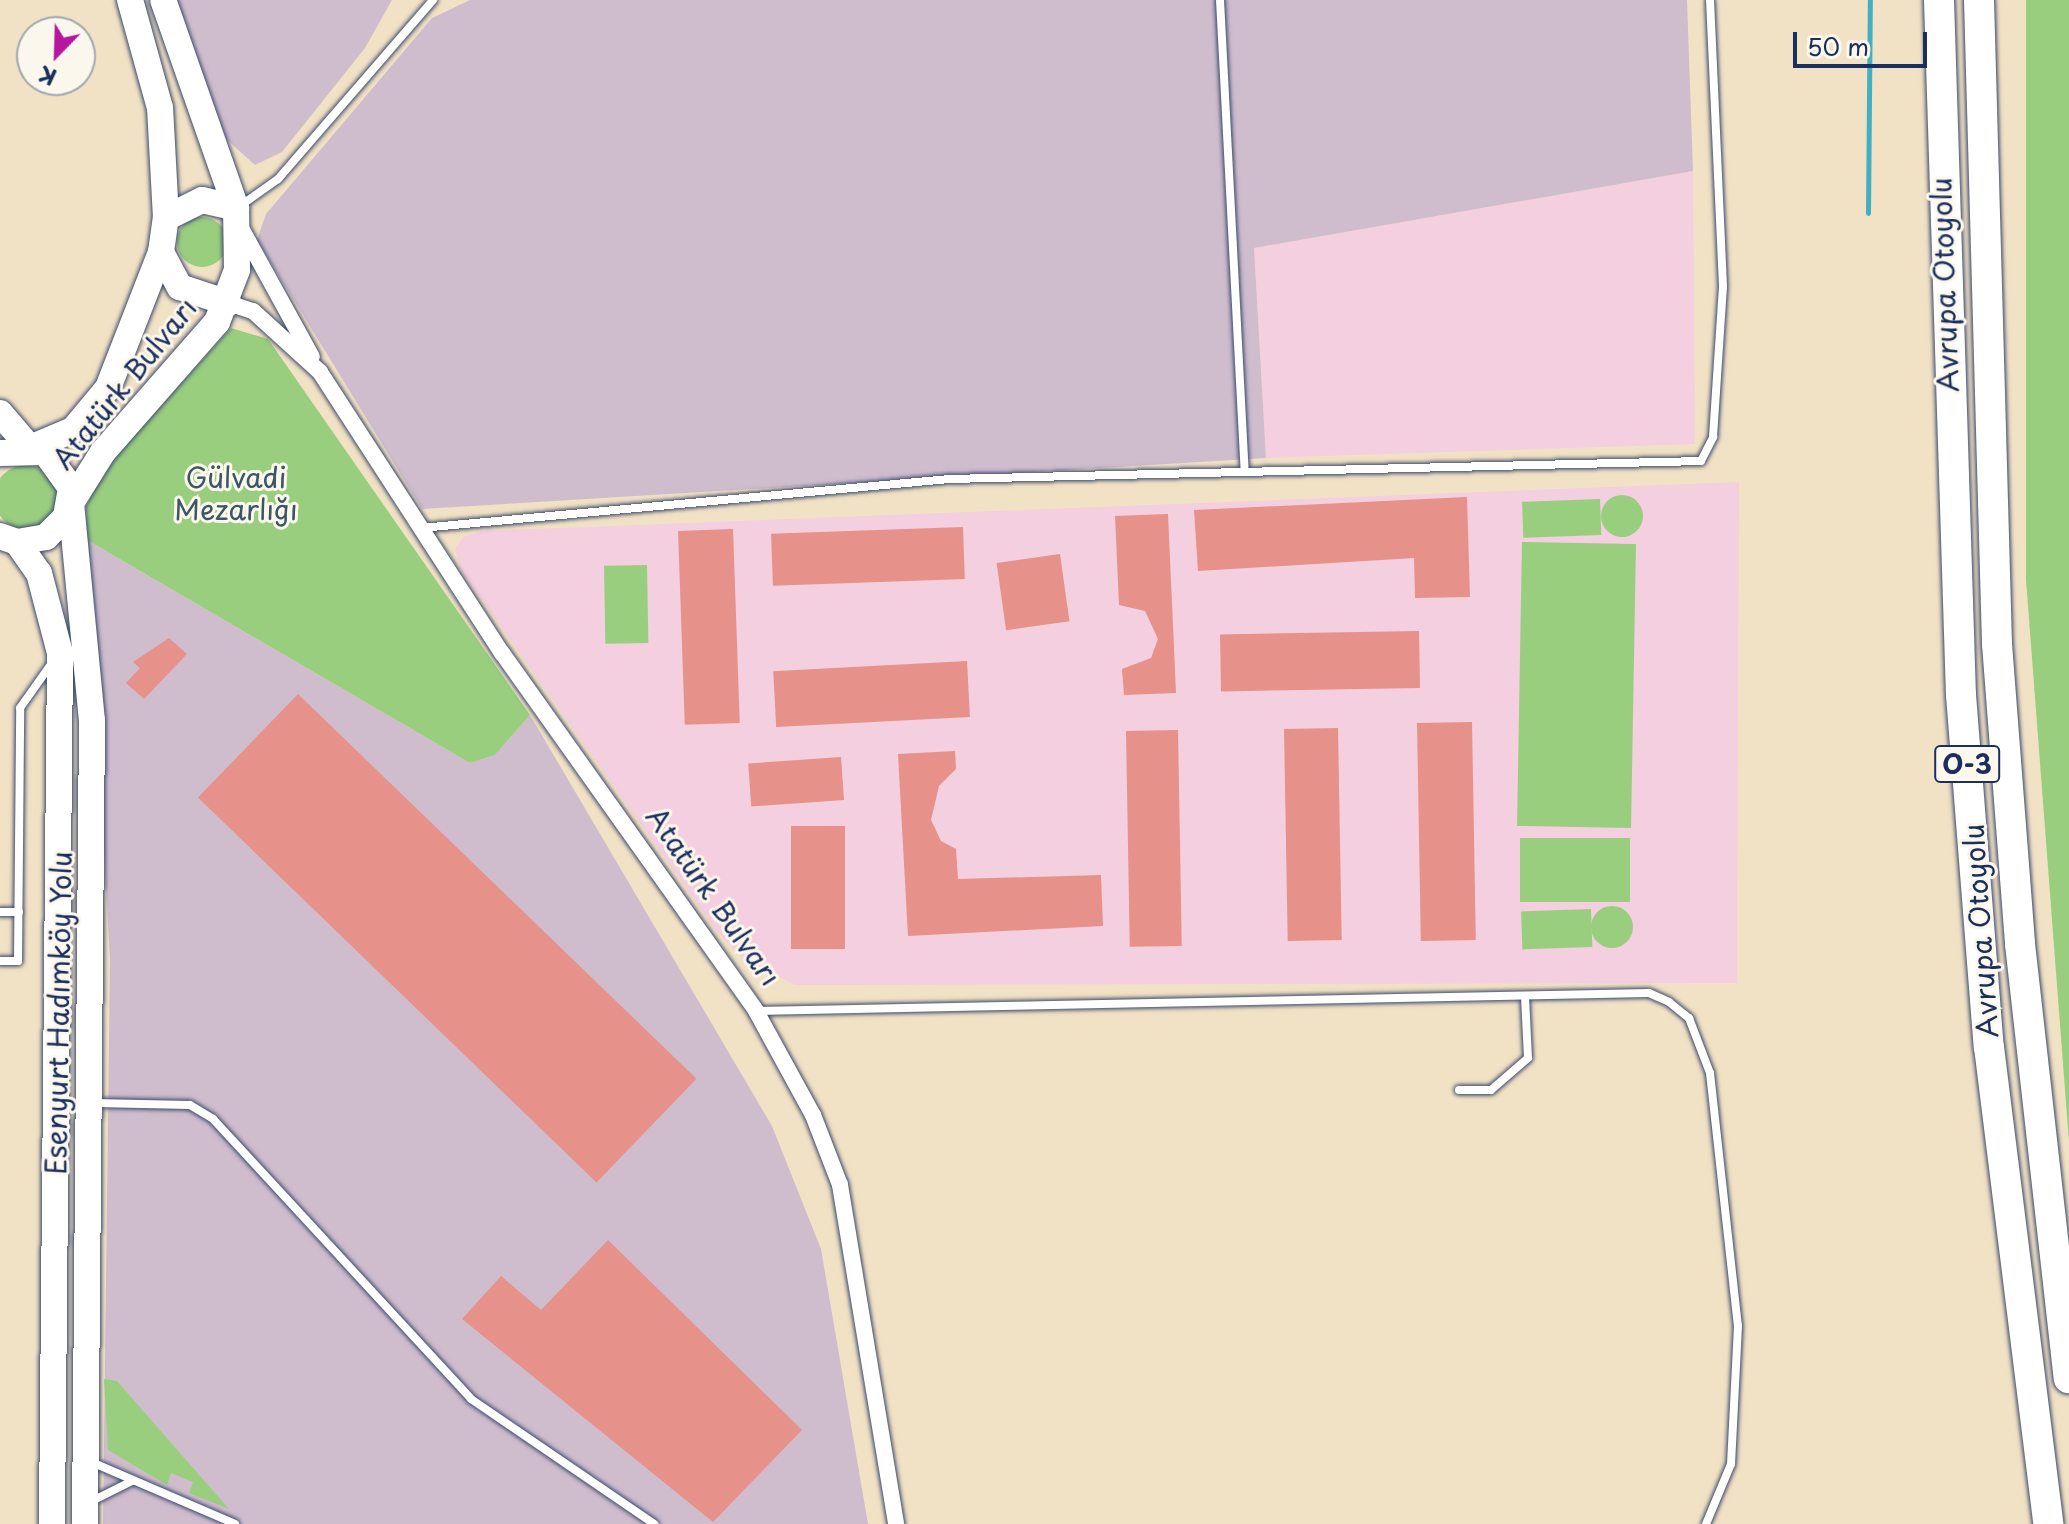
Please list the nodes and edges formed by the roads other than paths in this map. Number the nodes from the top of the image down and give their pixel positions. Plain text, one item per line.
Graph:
1 (130, 0) edge
2 (163, 0) edge
3 (1220, 0) edge
4 (1710, 0) edge
5 (1939, 0) edge
6 (1979, 0) edge
7 (430, 1) edge
8 (237, 216) junction
9 (166, 218) junction
10 (161, 252) junction
11 (228, 303) junction
12 (320, 372) junction
13 (0, 413) edge
14 (30, 448) junction
15 (0, 453) edge
16 (1245, 470) junction
17 (71, 503) junction
18 (417, 528) junction
19 (9, 539) edge
20 (60, 653) junction
21 (0, 912) edge
22 (19, 912) junction
23 (0, 961) edge
24 (1525, 997) junction
25 (756, 1011) junction
26 (1459, 1090) dead end
27 (89, 1103) junction
28 (2069, 1378) edge
29 (85, 1459) junction
30 (132, 1481) junction
31 (85, 1514) edge
32 (221, 1522) edge
33 (52, 1524) edge
34 (235, 1524) edge
35 (654, 1524) edge
36 (896, 1524) edge
37 (1706, 1524) edge
38 (2048, 1524) edge

1 - 9 main road, Atatürk Bulvarı
2 - 8 main road, Atatürk Bulvarı
3 - 16 lane
4 - 16 lane
5 - 38 highway, Avrupa Otoyolu / O-3
6 - 28 highway, Avrupa Otoyolu / O-3
7 - 8 lane
8 - 9 main road
8 - 11 main road, Atatürk Bulvarı
8 - 12 street, Atatürk Bulvarı
9 - 10 main road, Atatürk Bulvarı
10 - 11 main road
10 - 14 main road, Atatürk Bulvarı
11 - 12 street, Atatürk Bulvarı
11 - 17 main road, Atatürk Bulvarı
12 - 18 street, Atatürk Bulvarı
13 - 14 main road, Esenyurt Hadımköy Yolu
14 - 15 main road, Atatürk Bulvarı
14 - 17 main road, Esenyurt Hadımköy Yolu
16 - 18 lane
17 - 19 main road, Atatürk Bulvarı
17 - 27 main road, Esenyurt Hadımköy Yolu
18 - 25 street, Atatürk Bulvarı
19 - 20 main road, Esenyurt Hadımköy Yolu
20 - 22 lane
20 - 33 main road, Esenyurt Hadımköy Yolu
21 - 22 lane
22 - 23 lane
24 - 25 lane
24 - 26 lane
24 - 37 lane
25 - 36 street, Atatürk Bulvarı
27 - 29 main road, Esenyurt Hadımköy Yolu
27 - 35 lane
29 - 30 lane
29 - 31 main road, Esenyurt Hadımköy Yolu
30 - 31 lane
30 - 32 lane
32 - 34 lane

